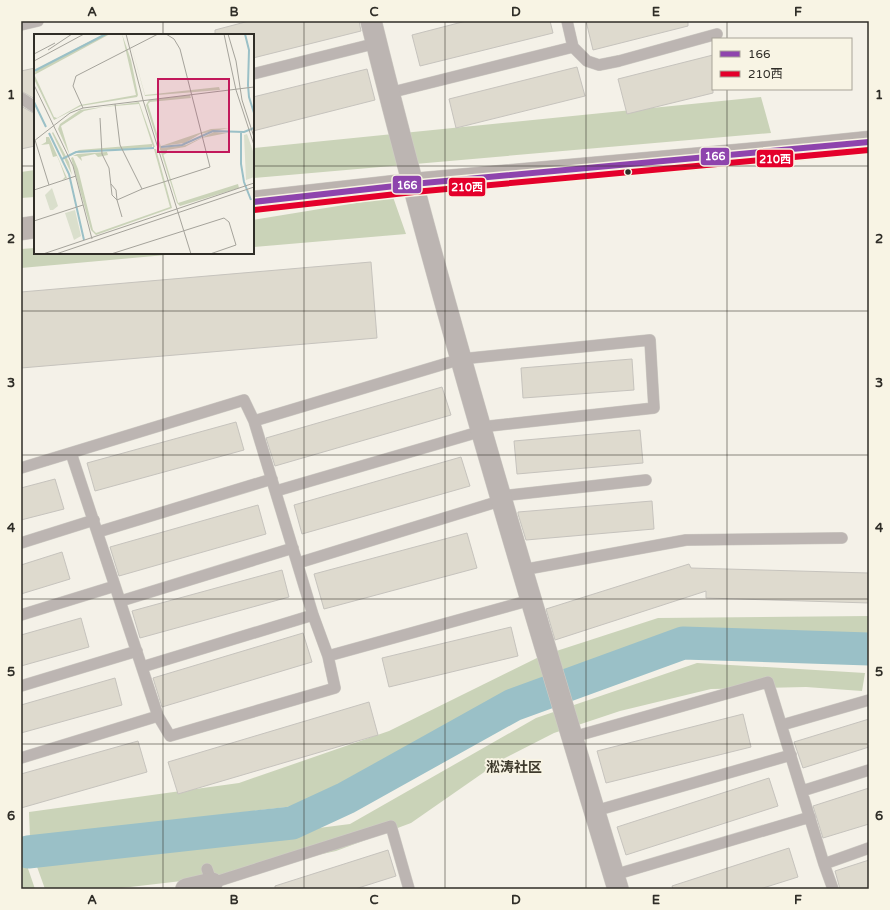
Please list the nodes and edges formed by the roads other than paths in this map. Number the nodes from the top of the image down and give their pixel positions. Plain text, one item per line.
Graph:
1 (38, 21) edge
2 (567, 21) edge
3 (374, 22) edge
4 (21, 25) edge
5 (718, 34) dead end
6 (377, 43) junction
7 (573, 47) junction
8 (254, 74) edge
9 (389, 92) junction
10 (21, 98) edge
11 (34, 106) edge
12 (869, 142) edge
13 (413, 184) junction
14 (254, 202) edge
15 (34, 227) edge
16 (21, 229) edge
17 (461, 359) junction
18 (254, 421) junction
19 (482, 429) junction
20 (71, 452) junction
21 (21, 468) edge
22 (272, 479) junction
23 (646, 480) dead end
24 (276, 491) junction
25 (502, 498) junction
26 (94, 520) junction
27 (98, 532) junction
28 (842, 538) dead end
29 (21, 543) edge
30 (294, 548) junction
31 (298, 563) junction
32 (522, 570) junction
33 (115, 586) junction
34 (531, 600) junction
35 (121, 601) junction
36 (21, 615) edge
37 (313, 615) junction
38 (137, 651) junction
39 (328, 656) junction
40 (142, 667) junction
41 (21, 686) edge
42 (869, 700) edge
43 (158, 716) junction
44 (782, 725) junction
45 (573, 737) junction
46 (791, 755) junction
47 (21, 758) edge
48 (869, 770) edge
49 (802, 791) junction
50 (595, 811) junction
51 (810, 817) junction
52 (869, 848) edge
53 (824, 864) junction
54 (211, 880) edge
55 (616, 882) edge
56 (186, 889) edge
57 (409, 889) edge
58 (833, 889) edge

1 - 4 lane
2 - 7 lane
3 - 6 street
5 - 7 lane
6 - 8 lane
6 - 9 street
7 - 9 lane
9 - 13 street
10 - 11 lane
12 - 13 main road
13 - 14 main road
13 - 17 street
15 - 16 main road
17 - 18 lane
17 - 19 street
17 - 19 lane
18 - 20 lane
18 - 22 lane
19 - 24 lane
19 - 25 street
20 - 21 lane
20 - 26 lane
22 - 24 lane
22 - 27 lane
23 - 25 lane
24 - 30 lane
25 - 31 lane
25 - 32 street
26 - 27 lane
26 - 29 lane
27 - 33 lane
28 - 32 lane
30 - 31 lane
30 - 35 lane
31 - 37 lane
32 - 34 street
33 - 35 lane
33 - 36 lane
34 - 39 lane
34 - 45 street
35 - 38 lane
37 - 39 lane
37 - 40 lane
38 - 40 lane
38 - 41 lane
39 - 43 lane
40 - 43 lane
42 - 44 lane
43 - 47 lane
44 - 45 lane
44 - 46 lane
45 - 50 street
46 - 49 lane
46 - 50 lane
48 - 49 lane
49 - 51 lane
50 - 55 street
51 - 53 lane
51 - 55 lane
52 - 53 lane
53 - 58 lane
54 - 56 street
54 - 57 lane

